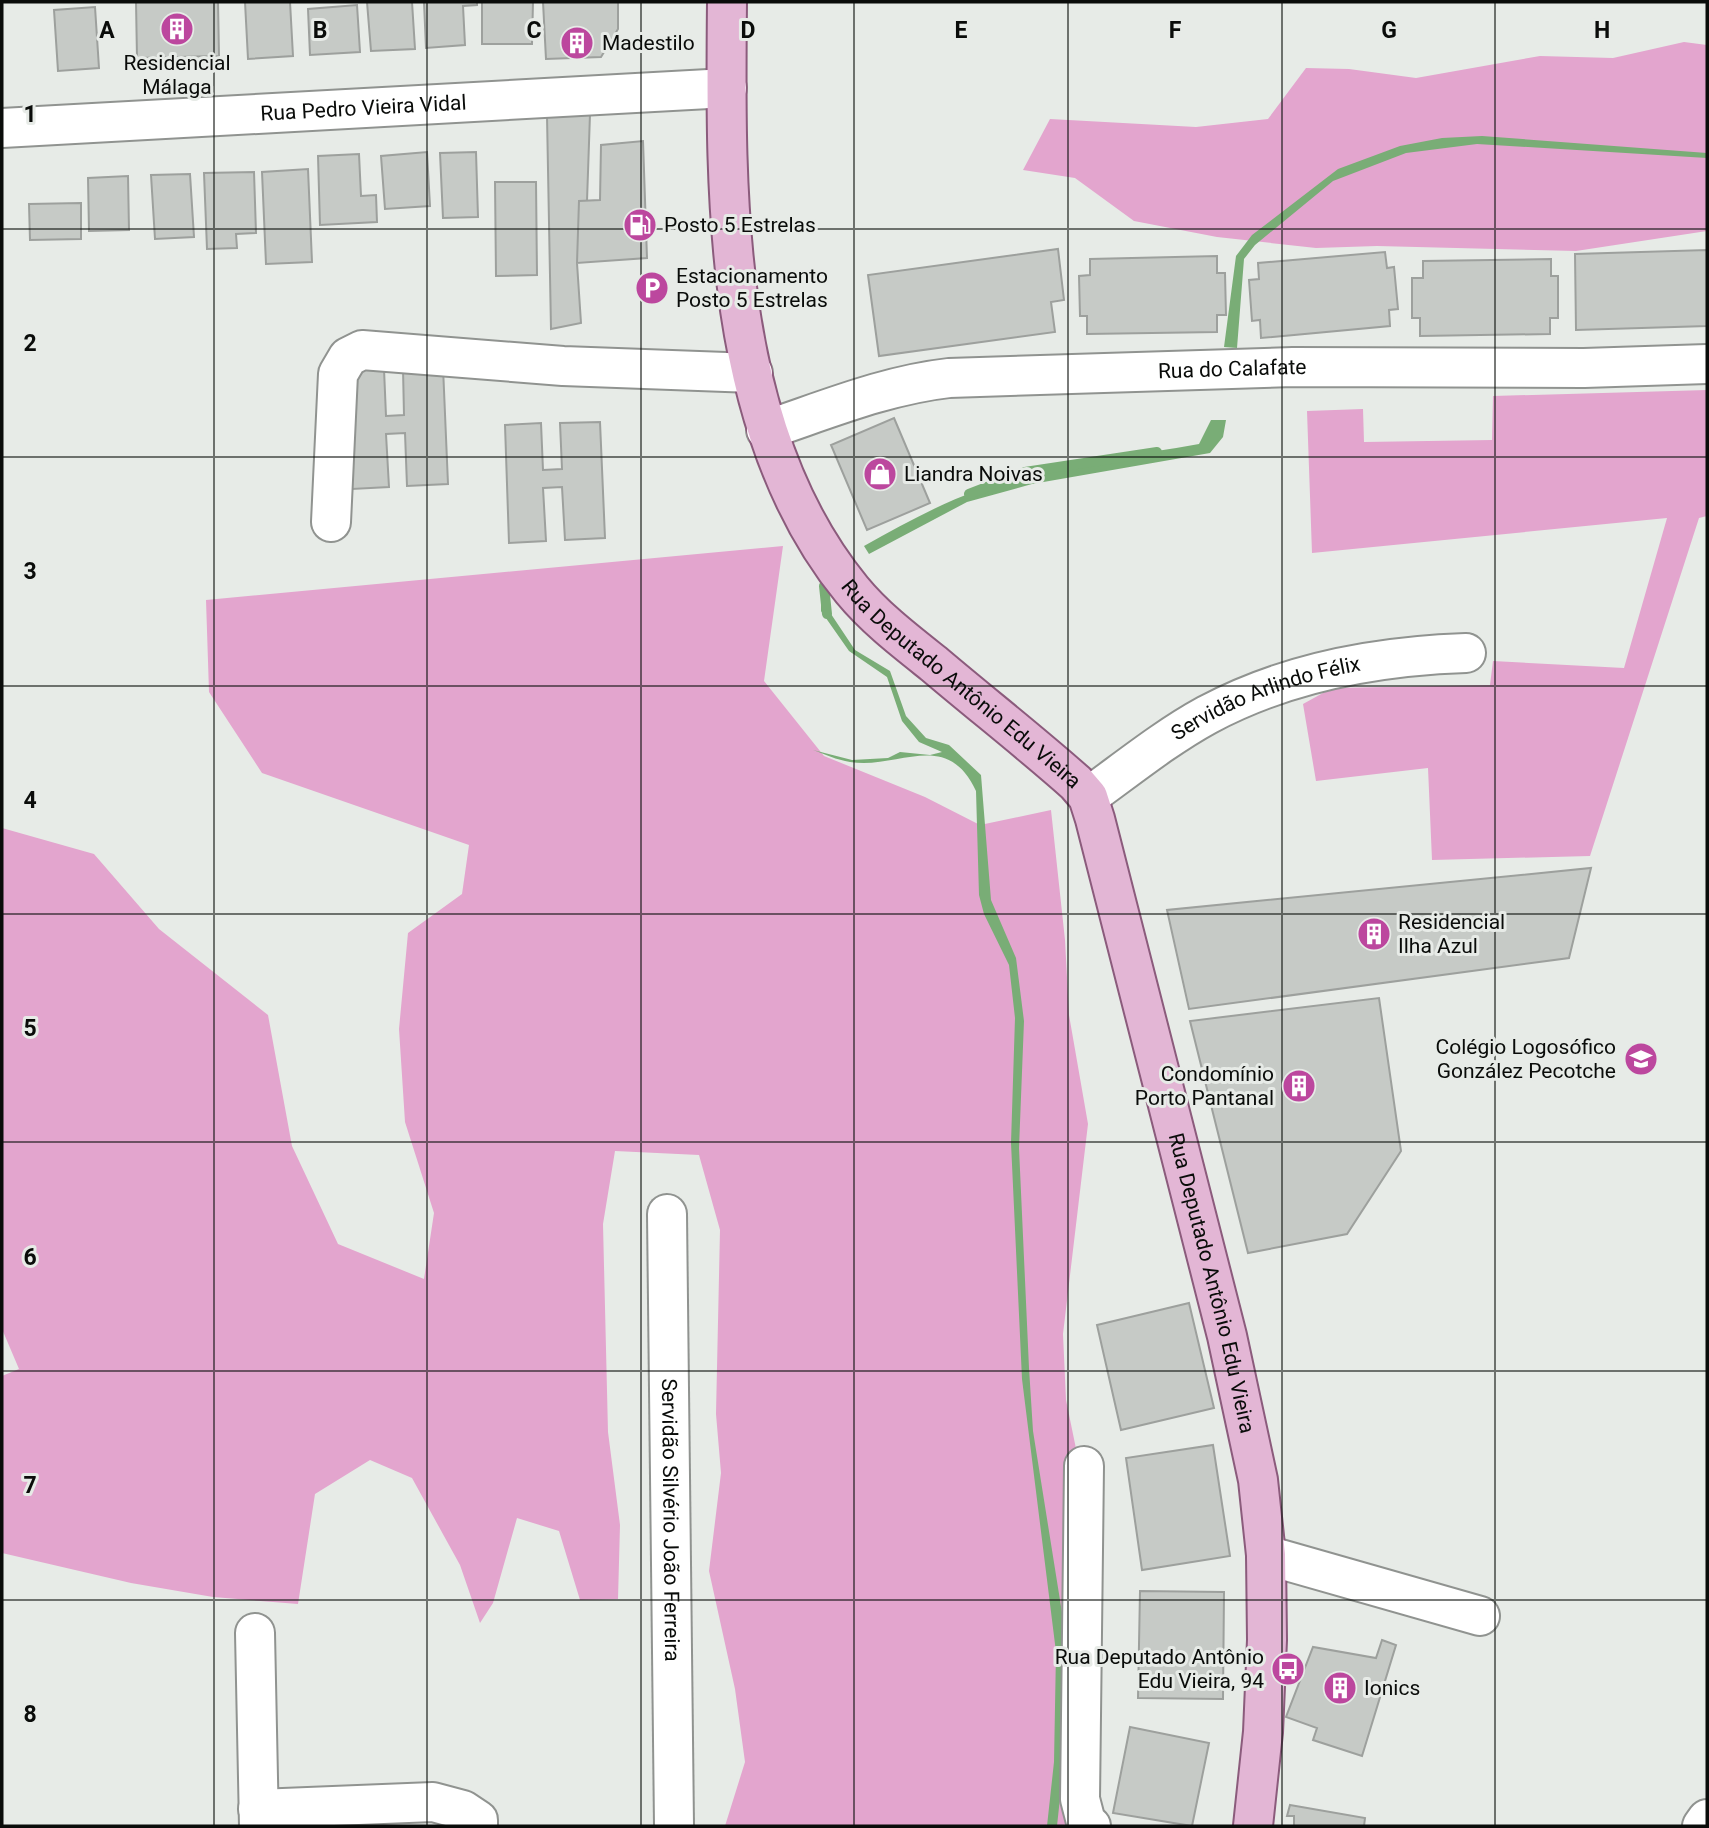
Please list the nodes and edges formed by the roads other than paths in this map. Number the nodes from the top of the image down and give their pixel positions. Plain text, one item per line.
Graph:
1 (727, 2) edge
2 (727, 88) junction
3 (2, 128) edge
4 (1707, 364) edge
5 (753, 373) junction
6 (766, 430) junction
7 (331, 522) dead end
8 (1466, 653) dead end
9 (1088, 797) junction
10 (667, 1214) dead end
11 (1084, 1466) dead end
12 (1266, 1555) junction
13 (1480, 1616) dead end
14 (255, 1633) dead end
15 (258, 1818) edge
16 (1707, 1819) edge
17 (478, 1826) edge
18 (674, 1826) edge
19 (1091, 1826) edge
20 (1253, 1826) edge
21 (1702, 1826) edge

1 - 2 main road, Rua Deputado Antônio Edu Vieira
2 - 3 street, Rua Pedro Vieira Vidal
2 - 5 main road, Rua Deputado Antônio Edu Vieira
4 - 6 street, Rua do Calafate
5 - 6 main road, Rua Deputado Antônio Edu Vieira
5 - 7 street
6 - 9 main road, Rua Deputado Antônio Edu Vieira
8 - 9 street, Servidão Arlindo Félix
9 - 12 main road, Rua Deputado Antônio Edu Vieira
10 - 18 street, Servidão Silvério João Ferreira
11 - 19 street
12 - 13 street
12 - 20 main road, Rua Deputado Antônio Edu Vieira
14 - 15 street
15 - 17 street
16 - 21 street

